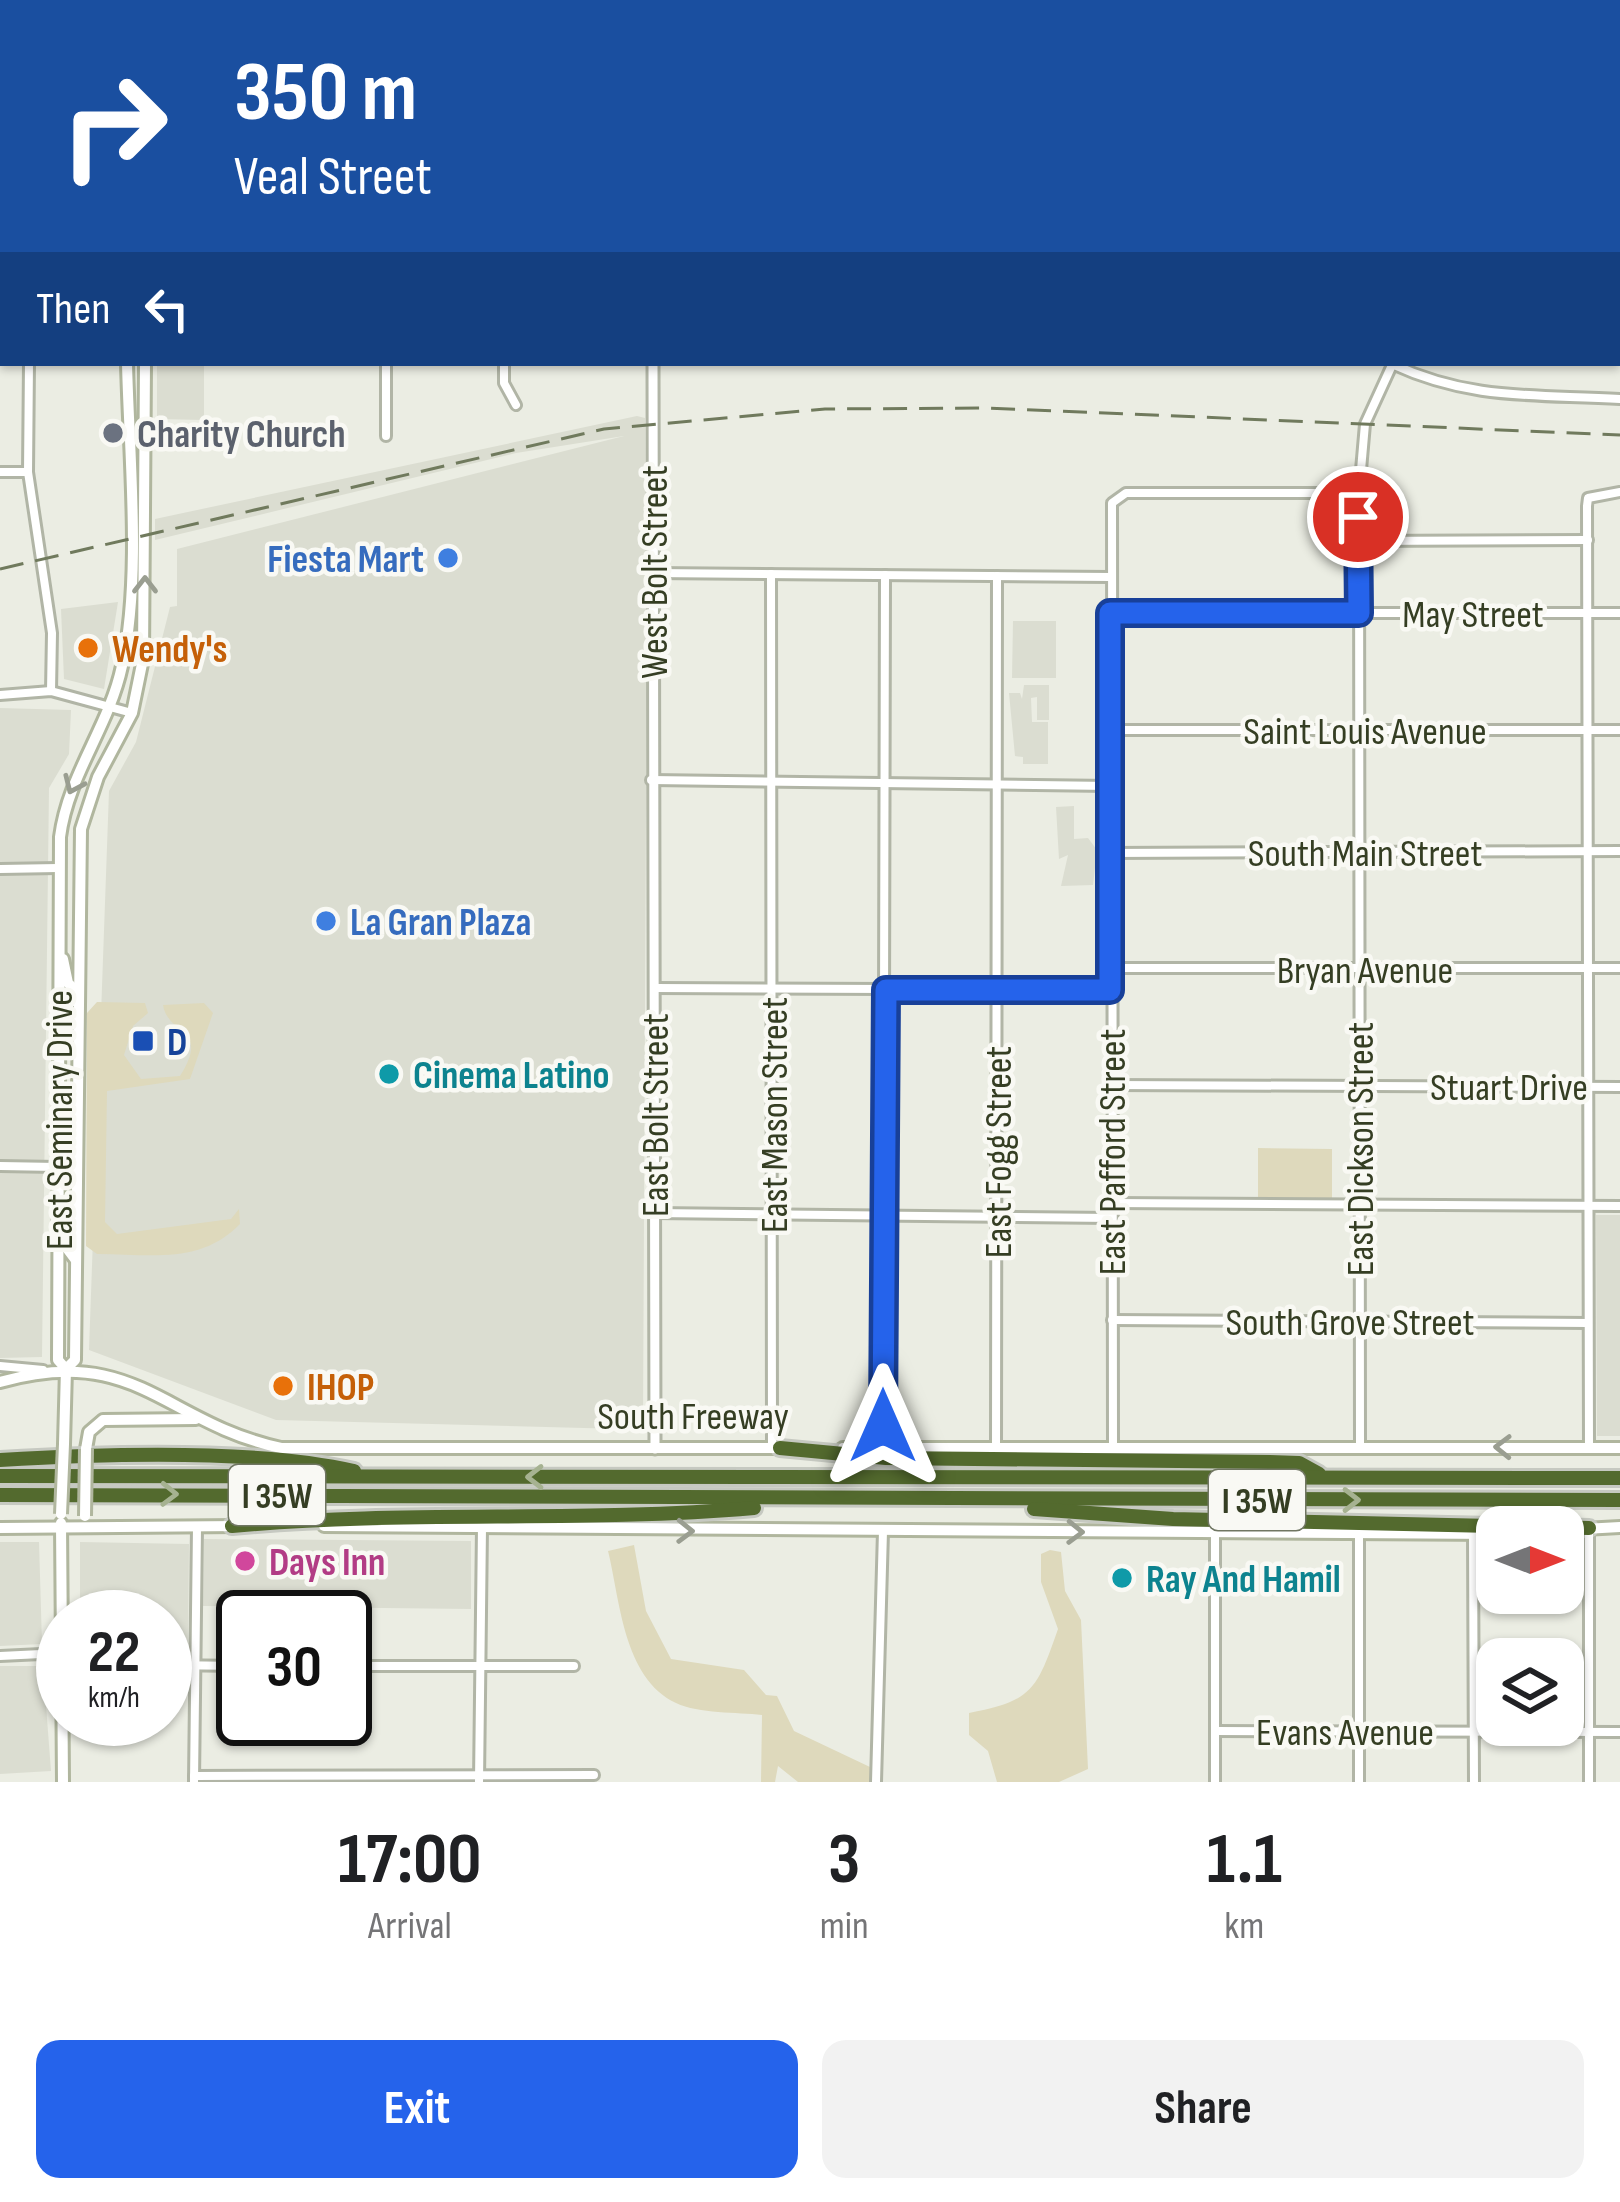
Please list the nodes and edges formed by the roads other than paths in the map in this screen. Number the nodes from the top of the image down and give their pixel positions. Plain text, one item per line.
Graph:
1 (28, 366) edge
2 (127, 366) edge
3 (145, 366) edge
4 (386, 366) edge
5 (504, 366) edge
6 (652, 366) edge
7 (1391, 366) edge
8 (1396, 366) edge
9 (1620, 398) edge
10 (516, 405) dead end
11 (386, 436) dead end
12 (0, 472) edge
13 (28, 472) junction
14 (1620, 492) edge
15 (1359, 493) junction
16 (1588, 540) junction
17 (1358, 542) junction
18 (652, 573) junction
19 (771, 574) junction
20 (885, 575) junction
21 (997, 576) junction
22 (1110, 577) junction
23 (1110, 613) junction
24 (1359, 613) junction
25 (1588, 613) junction
26 (1620, 613) edge
27 (51, 692) junction
28 (0, 695) edge
29 (110, 708) junction
30 (132, 713) junction
31 (1110, 730) junction
32 (1362, 730) junction
33 (1588, 730) junction
34 (1620, 730) edge
35 (651, 780) junction
36 (773, 782) junction
37 (886, 783) junction
38 (998, 784) junction
39 (1110, 786) junction
40 (1620, 850) edge
41 (1589, 851) junction
42 (1360, 852) junction
43 (1109, 853) junction
44 (58, 868) junction
45 (0, 869) edge
46 (77, 907) junction
47 (58, 939) junction
48 (1110, 968) junction
49 (1589, 968) junction
50 (1620, 968) edge
51 (1360, 970) junction
52 (654, 988) junction
53 (773, 989) junction
54 (886, 990) junction
55 (997, 990) junction
56 (1110, 990) junction
57 (78, 993) junction
58 (58, 1061) junction
59 (1111, 1084) junction
60 (1360, 1086) junction
61 (1588, 1087) junction
62 (1620, 1087) edge
63 (0, 1166) edge
64 (57, 1167) junction
65 (57, 1196) junction
66 (1112, 1203) junction
67 (1359, 1204) junction
68 (1588, 1206) junction
69 (1620, 1206) edge
70 (654, 1213) junction
71 (773, 1214) junction
72 (884, 1215) junction
73 (997, 1216) junction
74 (1112, 1217) junction
75 (76, 1260) junction
76 (1112, 1320) junction
77 (1359, 1322) junction
78 (1588, 1322) junction
79 (0, 1366) edge
80 (44, 1370) junction
81 (66, 1370) junction
82 (0, 1382) edge
83 (199, 1419) junction
84 (1360, 1446) junction
85 (776, 1448) junction
86 (883, 1448) junction
87 (996, 1448) junction
88 (1588, 1448) junction
89 (1620, 1448) edge
90 (655, 1449) junction
91 (1113, 1450) junction
92 (0, 1460) edge
93 (0, 1475) edge
94 (1324, 1476) junction
95 (382, 1477) junction
96 (1620, 1478) edge
97 (0, 1495) edge
98 (1620, 1500) edge
99 (842, 1501) junction
100 (982, 1502) junction
101 (61, 1520) junction
102 (85, 1520) junction
103 (232, 1526) junction
104 (197, 1527) junction
105 (482, 1527) junction
106 (1620, 1527) edge
107 (0, 1528) edge
108 (1589, 1528) junction
109 (1584, 1529) edge
110 (1215, 1530) junction
111 (883, 1531) junction
112 (1359, 1533) junction
113 (1473, 1534) joint
114 (62, 1590) edge
115 (36, 1655) edge
116 (0, 1656) edge
117 (192, 1666) edge
118 (196, 1666) junction
119 (216, 1666) edge
120 (372, 1666) edge
121 (480, 1666) junction
122 (574, 1666) dead end
123 (1214, 1731) junction
124 (1359, 1731) junction
125 (1474, 1732) junction
126 (1589, 1732) junction
127 (1620, 1732) edge
128 (63, 1746) edge
129 (594, 1775) dead end
130 (194, 1779) edge
131 (479, 1779) edge
132 (63, 1782) edge
133 (876, 1782) edge
134 (1215, 1782) edge
135 (1359, 1782) edge
136 (1474, 1782) edge
137 (1589, 1782) edge

1 - 13 street
2 - 29 main road, East Seminary Drive
30 -> 3 main road, East Seminary Drive
4 - 11 street
5 - 10 street
6 - 18 street, West Bolt Street
7 - 15 street, East Dickson Street
8 - 9 street
12 - 13 street
13 - 27 street
14 - 16 street
15 - 17 street, East Dickson Street
15 - 22 street, East Pafford Street
16 - 17 street
16 - 25 street
17 - 24 street, East Dickson Street
18 - 19 street
18 - 35 street, West Bolt Street
19 - 20 street
19 - 36 street, East Mason Street
20 - 21 street
20 - 37 street
21 - 22 street
21 - 38 street, East Fogg Street
22 - 23 street, East Pafford Street
23 - 24 street, May Street
23 - 31 street, East Pafford Street
24 - 25 street, May Street
24 - 32 street, East Dickson Street
25 - 26 street, May Street
25 - 33 street
27 - 28 street
27 - 29 street
29 - 30 street
29 -> 44 main road, East Seminary Drive
30 - 46 main road, East Seminary Drive
31 - 32 street, Saint Louis Avenue
31 - 39 street, East Pafford Street
32 - 33 street, Saint Louis Avenue
32 - 42 street, East Dickson Street
33 - 34 street, Saint Louis Avenue
33 - 41 street
35 - 36 street
35 - 52 street, East Bolt Street
36 - 37 street
36 - 53 street, East Mason Street
37 - 38 street
37 - 54 street
38 - 39 street
38 - 55 street, East Fogg Street
39 - 43 street, East Pafford Street
40 - 41 street, South Main Street
41 - 42 street, South Main Street
41 - 49 street
42 - 43 street, South Main Street
42 - 51 street, East Dickson Street
43 - 48 street, East Pafford Street
44 - 45 street
44 - 46 main road
44 - 47 main road, East Seminary Drive
46 - 57 main road, East Seminary Drive
47 - 57 main road
47 - 58 main road, East Seminary Drive
48 - 51 street, Bryan Avenue
48 - 56 street, East Pafford Street
49 - 50 street, Bryan Avenue
49 - 51 street, Bryan Avenue
49 - 61 street
51 - 60 street, East Dickson Street
52 - 53 street
52 - 70 street, East Bolt Street
53 - 54 street
53 - 71 street, East Mason Street
54 - 55 street
54 - 72 street
55 - 56 street
55 - 73 street, East Fogg Street
56 - 59 street, East Pafford Street
57 - 58 main road
57 - 75 main road, East Seminary Drive
58 - 64 main road, East Seminary Drive
59 - 60 street, Stuart Drive
59 - 66 street, East Pafford Street
60 - 61 street, Stuart Drive
60 - 67 street, East Dickson Street
61 - 62 street, Stuart Drive
61 - 68 street
63 - 64 street
64 - 65 main road, East Seminary Drive
65 - 75 main road
65 - 81 main road, East Seminary Drive
66 - 67 street
66 - 74 street, East Pafford Street
67 - 68 street
67 - 77 street, East Dickson Street
68 - 69 street
68 - 78 street
70 - 71 street
70 - 90 street, East Bolt Street
71 - 72 street
71 - 85 street, East Mason Street
72 - 73 street
72 - 86 street
73 - 74 street
73 - 87 street, East Fogg Street
74 - 76 street, East Pafford Street
75 - 81 main road, East Seminary Drive
76 - 77 street, South Grove Street
76 - 91 street, East Pafford Street
77 - 78 street, South Grove Street
77 - 84 street, East Dickson Street
78 - 88 street
79 - 80 street
80 - 81 main road, South Freeway
80 - 82 main road, South Freeway
81 - 83 main road, South Freeway
81 - 101 main road, East Seminary Drive, bridge
83 - 90 main road, South Freeway
83 - 102 main road, bridge
88 -> 84 main road, South Freeway
84 - 91 main road, South Freeway
85 - 86 main road, South Freeway
85 - 90 main road, South Freeway
85 - 94 highway
86 - 87 main road, South Freeway
87 - 91 main road, South Freeway
88 - 89 main road, South Freeway
92 - 95 highway
93 - 95 highway, South Freeway / I 35W
94 -> 95 highway, South Freeway / I 35W
94 - 96 highway, South Freeway / I 35W
97 -> 99 highway, I 35W
100 -> 98 highway, I 35W
99 - 100 highway, I 35W
99 - 103 highway
100 - 108 highway
101 - 102 main road
101 - 107 main road
101 - 114 main road, East Seminary Drive
102 - 104 main road
103 - 104 main road
103 - 105 main road
104 - 118 street
105 -> 111 main road
105 - 121 street
106 - 108 main road
108 - 109 main road
108 - 126 street
111 -> 110 main road
110 - 112 main road
110 - 123 street
111 - 133 street
112 - 113 main road
112 - 124 street
113 - 125 street
115 - 116 street
117 - 118 street
118 - 119 street
118 - 130 street
120 - 121 street
121 - 122 street
121 - 131 street
123 - 124 street, Evans Avenue
123 - 134 street
124 - 125 street, Evans Avenue
124 - 135 street
125 - 126 street, Evans Avenue
125 - 136 street
126 - 127 street, Evans Avenue
126 - 137 street
128 - 132 main road, East Seminary Drive
129 - 131 street
130 - 131 street

